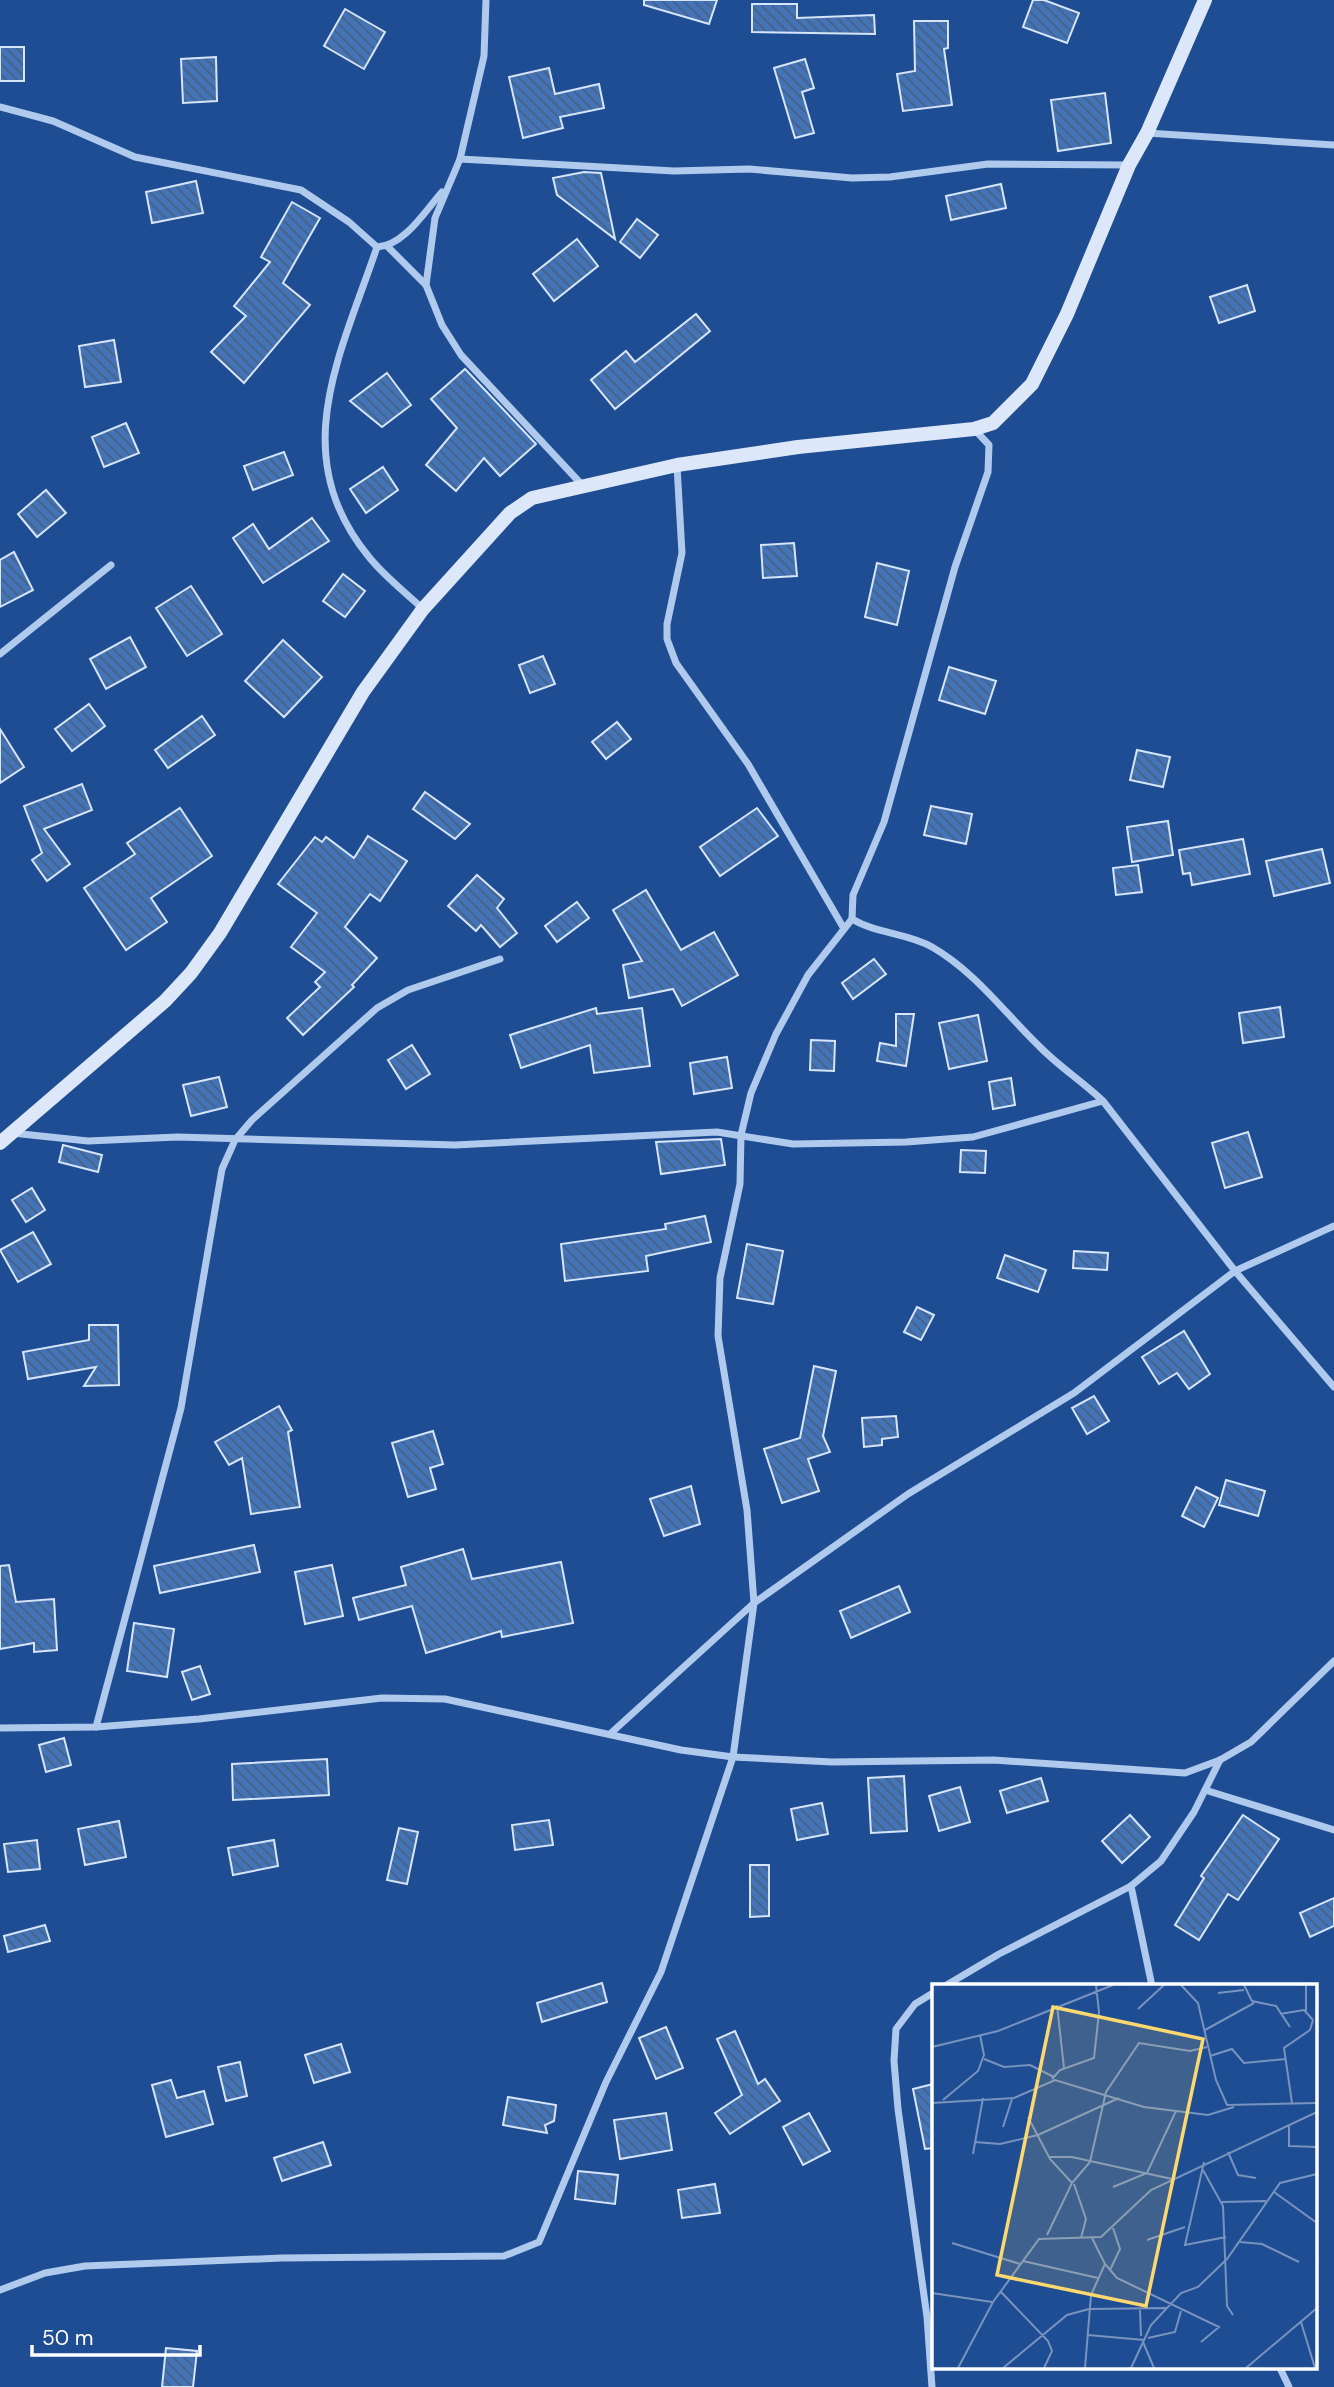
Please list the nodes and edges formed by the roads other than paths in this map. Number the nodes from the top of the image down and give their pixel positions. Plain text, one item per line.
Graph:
1 (486, 0) edge
2 (1205, 0) edge
3 (0, 107) edge
4 (1147, 133) junction
5 (1334, 145) edge
6 (460, 159) junction
7 (1129, 165) junction
8 (445, 189) junction
9 (377, 247) junction
10 (388, 247) junction
11 (426, 285) junction
12 (974, 429) junction
13 (677, 465) junction
14 (584, 487) junction
15 (111, 565) dead end
16 (423, 609) junction
17 (0, 654) edge
18 (852, 919) junction
19 (843, 927) junction
20 (500, 959) dead end
21 (1103, 1101) junction
22 (741, 1135) junction
23 (6, 1138) edge
24 (235, 1140) junction
25 (1334, 1226) edge
26 (1235, 1271) junction
27 (1334, 1387) edge
28 (754, 1603) junction
29 (1334, 1661) edge
30 (96, 1727) junction
31 (0, 1728) edge
32 (610, 1734) junction
33 (733, 1757) junction
34 (1220, 1760) junction
35 (1205, 1790) junction
36 (1334, 1830) edge
37 (1131, 1885) junction
38 (948, 1984) edge
39 (1152, 1984) edge
40 (932, 1994) edge
41 (0, 2290) edge
42 (1281, 2370) edge
43 (932, 2387) edge
44 (1289, 2387) edge

1 - 6 street
2 - 4 street
3 - 9 street
4 - 5 street
4 - 7 street
6 - 7 street
6 - 8 street
7 - 12 street
8 - 10 street
8 - 11 street
9 - 10 street
9 - 16 street
10 - 11 street
11 - 14 street
12 - 13 street
12 - 18 street
13 - 14 street
13 - 19 street
14 - 16 street
15 - 17 street
16 - 23 street
18 - 19 street
18 - 21 street
19 - 22 street
20 - 24 street
21 - 22 street
21 - 26 street
22 - 24 street
22 - 28 street
23 - 24 street
24 - 30 street
25 - 26 street
26 - 27 street
26 - 28 street
28 - 32 street
28 - 33 street
29 - 34 street
30 - 31 street
30 - 32 street
32 - 33 street
33 - 34 street
33 - 41 street
34 - 35 street
35 - 36 street
35 - 37 street
37 - 38 street
37 - 39 street
40 - 43 street
42 - 44 street

